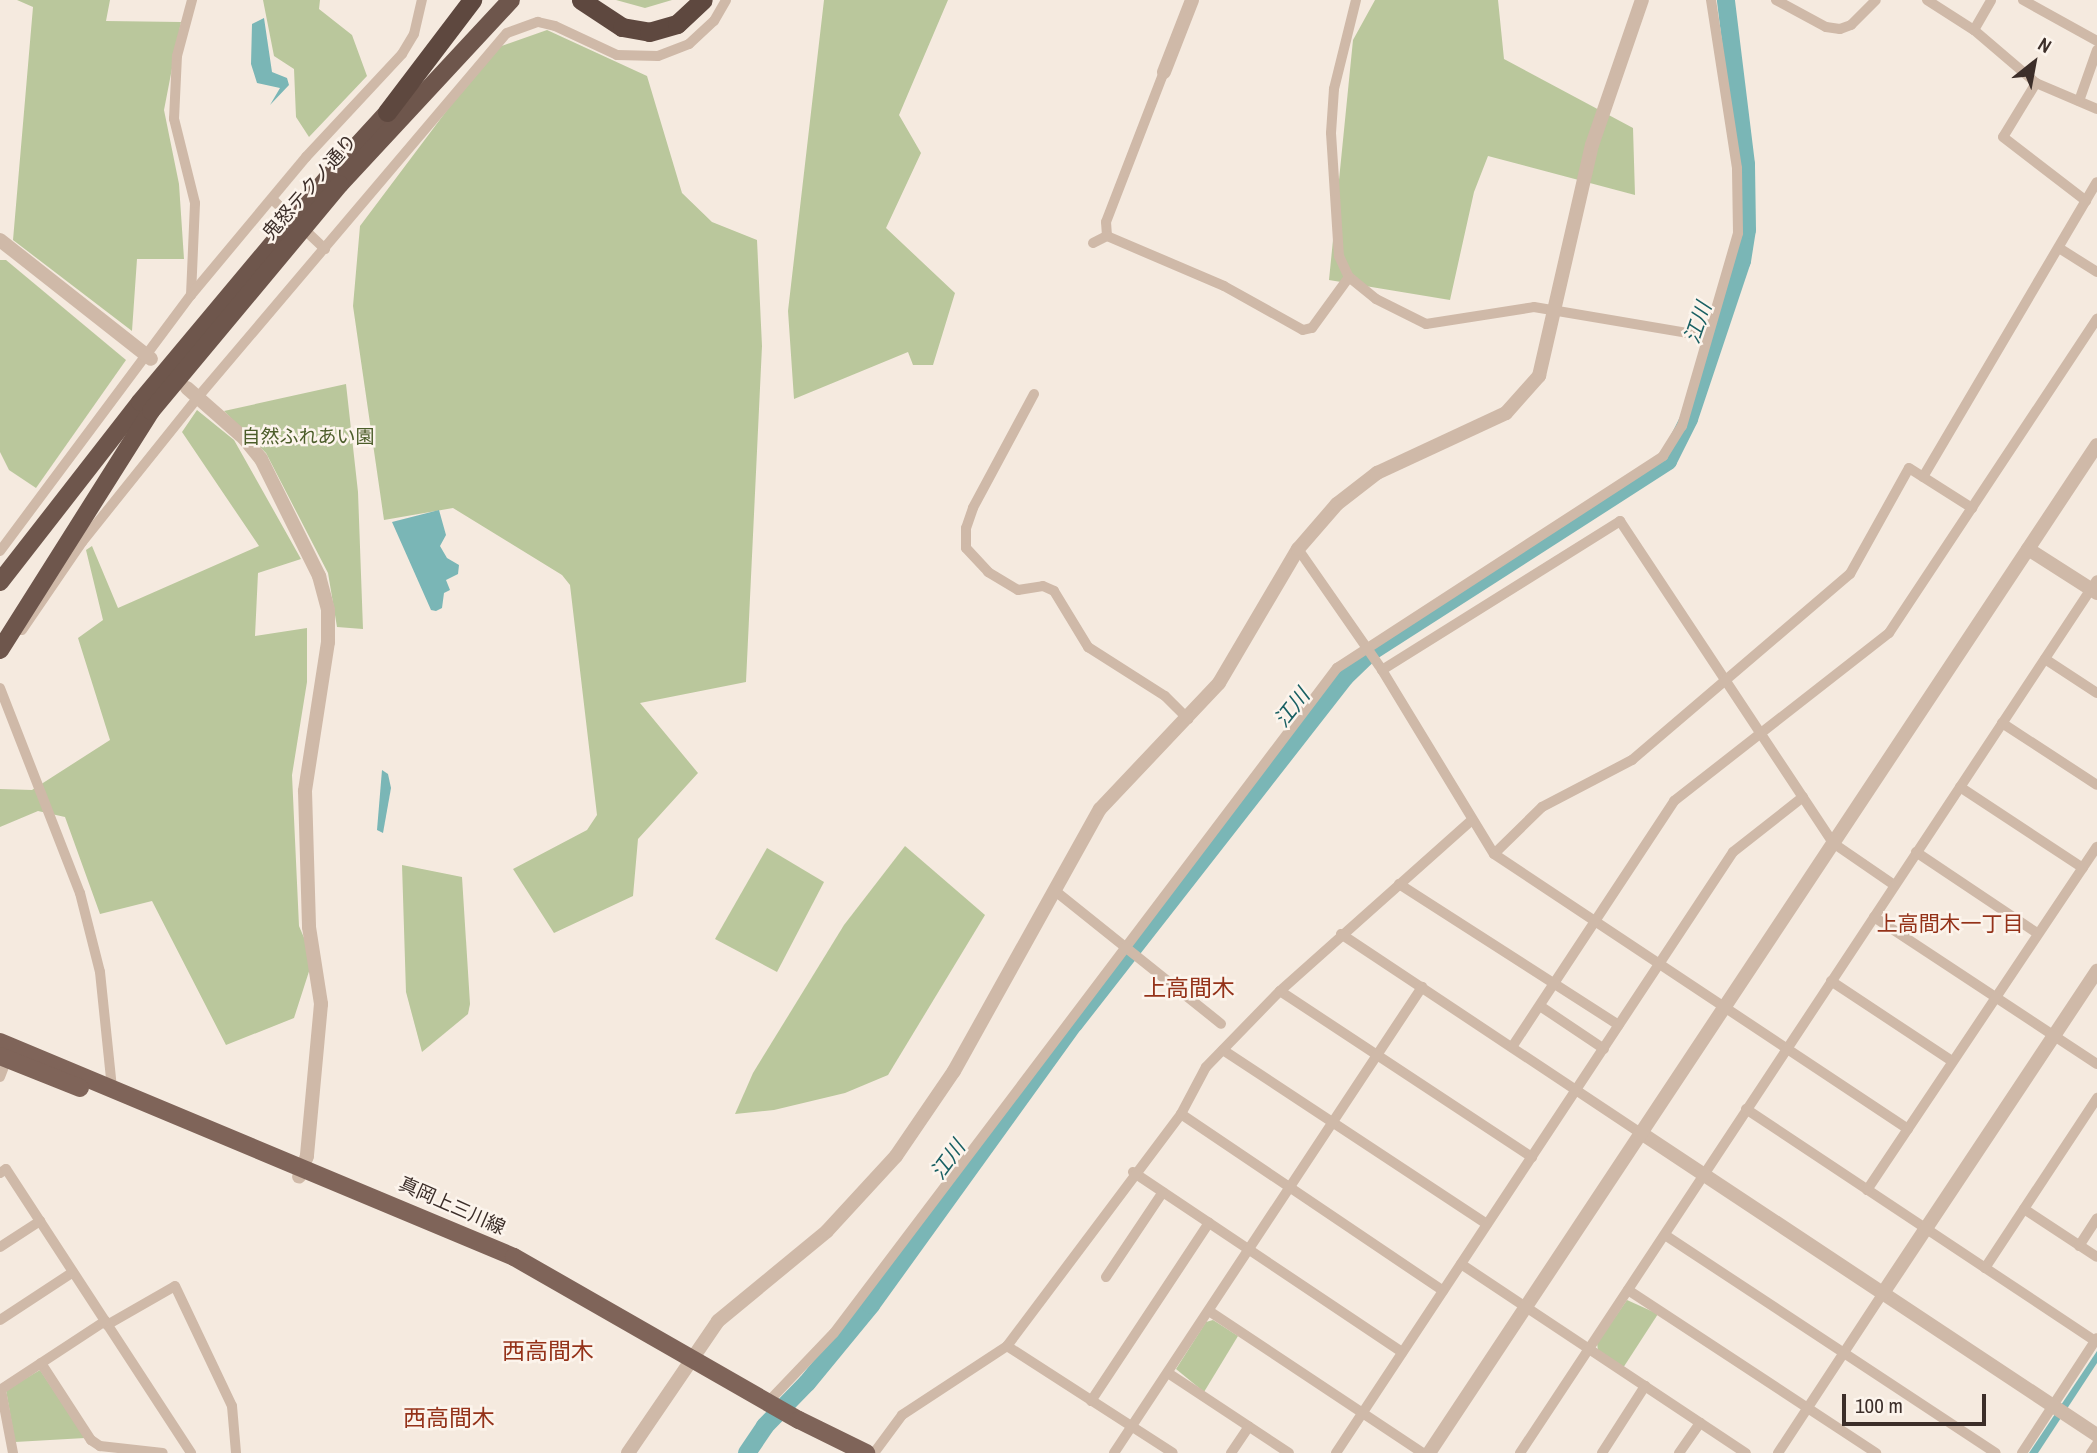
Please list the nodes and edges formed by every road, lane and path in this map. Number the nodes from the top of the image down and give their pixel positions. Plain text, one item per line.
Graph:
1 (192, 0) edge
2 (422, 0) edge
3 (472, 0) edge
4 (494, 0) edge
5 (511, 0) edge
6 (581, 0) edge
7 (595, 0) edge
8 (691, 0) edge
9 (703, 0) edge
10 (726, 0) edge
11 (1192, 0) edge
12 (1356, 0) edge
13 (1643, 0) edge
14 (1712, 0) edge
15 (1776, 0) edge
16 (1876, 0) edge
17 (1927, 0) edge
18 (1991, 0) edge
19 (2023, 0) edge
20 (1974, 30) junction
21 (2097, 41) edge
22 (2097, 50) edge
23 (1164, 72) joint
24 (2036, 83) junction
25 (2078, 101) junction
26 (2097, 109) edge
27 (387, 112) junction
28 (335, 180) junction
29 (2097, 182) edge
30 (272, 199) junction
31 (2087, 201) junction
32 (1107, 236) junction
33 (0, 240) edge
34 (1093, 243) dead end
35 (2059, 248) junction
36 (326, 249) junction
37 (2097, 272) edge
38 (1349, 277) junction
39 (191, 295) junction
40 (1558, 309) junction
41 (2097, 319) edge
42 (1705, 336) junction
43 (147, 356) junction
44 (192, 392) junction
45 (1034, 394) dead end
46 (145, 407) junction
47 (2097, 446) edge
48 (1923, 477) junction
49 (1972, 508) junction
50 (1297, 549) junction
51 (2028, 549) junction
52 (0, 551) edge
53 (0, 582) edge
54 (2095, 587) edge
55 (1366, 645) junction
56 (0, 650) edge
57 (0, 656) edge
58 (2045, 659) junction
59 (1382, 670) junction
60 (1726, 677) junction
61 (0, 688) edge
62 (2097, 693) edge
63 (1188, 719) junction
64 (2002, 723) junction
65 (1762, 733) junction
66 (2097, 785) edge
67 (1960, 787) junction
68 (1803, 797) junction
69 (1472, 820) junction
70 (1833, 843) junction
71 (2097, 847) edge
72 (1916, 852) junction
73 (1493, 854) junction
74 (2083, 868) junction
75 (1399, 884) junction
76 (1895, 885) junction
77 (1054, 890) junction
78 (1874, 917) junction
79 (1595, 922) junction
80 (2037, 933) junction
81 (1341, 934) junction
82 (1126, 948) junction
83 (1659, 965) junction
84 (2097, 971) edge
85 (1831, 981) junction
86 (1554, 984) junction
87 (1422, 987) junction
88 (1280, 990) junction
89 (1995, 996) junction
90 (1539, 1006) junction
91 (1724, 1009) junction
92 (1221, 1024) dead end
93 (1619, 1025) junction
94 (2054, 1035) junction
95 (1512, 1047) junction
96 (1604, 1049) junction
97 (1223, 1050) junction
98 (1785, 1050) junction
99 (2, 1053) edge
100 (1377, 1055) junction
101 (1952, 1061) junction
102 (2097, 1064) edge
103 (0, 1077) edge
104 (112, 1088) junction
105 (1576, 1090) junction
106 (2097, 1098) edge
107 (1746, 1109) junction
108 (1181, 1114) junction
109 (1333, 1122) junction
110 (1908, 1129) junction
111 (1641, 1133) junction
112 (1532, 1157) junction
113 (301, 1172) junction
114 (1133, 1172) junction
115 (0, 1173) edge
116 (1703, 1173) junction
117 (1290, 1188) junction
118 (1867, 1190) junction
119 (1163, 1192) junction
120 (2024, 1209) junction
121 (2097, 1219) edge
122 (40, 1222) junction
123 (1209, 1223) junction
124 (1487, 1224) junction
125 (1926, 1229) junction
126 (1665, 1234) junction
127 (2079, 1246) junction
128 (0, 1247) edge
129 (1249, 1250) junction
130 (2097, 1257) edge
131 (1461, 1264) junction
132 (1985, 1268) junction
133 (73, 1272) junction
134 (1106, 1277) dead end
135 (1629, 1290) junction
136 (1443, 1291) junction
137 (1883, 1293) junction
138 (1525, 1307) junction
139 (1209, 1311) junction
140 (0, 1320) edge
141 (106, 1323) junction
142 (2096, 1339) edge
143 (1007, 1346) junction
144 (1589, 1349) junction
145 (1402, 1352) junction
146 (1844, 1352) junction
147 (687, 1362) junction
148 (41, 1363) junction
149 (1168, 1373) junction
150 (1645, 1386) junction
151 (1, 1390) edge
152 (1091, 1401) junction
153 (768, 1402) junction
154 (2052, 1405) junction
155 (1807, 1408) junction
156 (1362, 1413) junction
157 (1700, 1423) junction
158 (1249, 1426) junction
159 (1132, 1427) junction
160 (2097, 1435) edge
161 (2097, 1444) edge
162 (13, 1453) edge
163 (163, 1453) edge
164 (191, 1453) edge
165 (236, 1453) edge
166 (628, 1453) edge
167 (838, 1453) edge
168 (866, 1453) edge
169 (874, 1453) edge
170 (1114, 1453) edge
171 (1173, 1453) edge
172 (1231, 1453) edge
173 (1289, 1453) edge
174 (1336, 1453) edge
175 (1426, 1453) edge
176 (1520, 1453) edge
177 (1602, 1453) edge
178 (1679, 1453) edge
179 (1746, 1453) edge
180 (1778, 1453) edge
181 (1876, 1453) edge
182 (1995, 1453) edge
183 (2022, 1453) edge
184 (2091, 1453) edge

1 - 39 street
2 - 30 street
3 - 27 highway
4 - 27 highway, 鬼怒テクノ通り
5 - 28 highway, 鬼怒テクノ通り
6 - 9 highway
7 - 8 highway
10 - 36 street
11 - 23 street
12 - 38 street
13 - 40 street
14 - 42 street
15 - 16 street
17 - 20 street
18 - 20 street
19 - 21 street
20 - 24 street
22 - 25 street
23 - 32 street
24 - 25 street
24 - 31 street
25 - 26 street
27 - 28 highway, 鬼怒テクノ通り
28 - 46 highway, 鬼怒テクノ通り, bridge
29 - 31 street
30 - 36 street
30 - 39 street
31 - 35 street
32 - 34 street
32 - 38 street
33 - 43 street
35 - 37 street
35 - 48 street
36 - 44 street
38 - 40 street
39 - 43 street
40 - 42 street
40 - 50 street
41 - 49 street
42 - 55 street
43 - 52 street
44 - 57 street
44 - 113 street
45 - 63 street
46 - 53 highway
46 - 56 highway
47 - 51 street
48 - 49 street
48 - 60 street
49 - 65 street
50 - 55 street
50 - 63 street
51 - 54 street
51 - 70 street
54 - 58 street
55 - 59 street
55 - 82 street
58 - 62 street
58 - 64 street
59 - 60 street
59 - 69 street
60 - 65 street
60 - 73 street
61 - 104 street
63 - 77 street
64 - 66 street
64 - 67 street
65 - 68 street
65 - 79 street
67 - 72 street
67 - 74 street
68 - 70 street
68 - 83 street
69 - 73 street
69 - 75 street
70 - 76 street
70 - 91 street
71 - 74 street
72 - 76 street
72 - 80 street
73 - 79 street
74 - 80 street
75 - 81 street
75 - 86 street
76 - 78 street
77 - 82 street
77 - 147 street
78 - 85 street
78 - 89 street
79 - 83 street
79 - 86 street
80 - 89 street
81 - 87 street
81 - 88 street
82 - 92 street
82 - 153 street
83 - 91 street
83 - 93 street
84 - 94 street
85 - 98 street
85 - 101 street
86 - 90 street
86 - 93 street
87 - 95 street
87 - 100 street
88 - 97 street
88 - 100 street
89 - 94 street
89 - 101 street
90 - 95 street
90 - 96 street
91 - 98 street
91 - 111 street
93 - 96 street
94 - 102 street
94 - 125 street
95 - 105 street
96 - 105 street
97 - 108 street
97 - 109 street
98 - 107 street
98 - 110 street
99 - 103 street
99 - 104 main road, 真岡上三川線
99 - 113 main road, 真岡上三川線
100 - 109 street
100 - 112 street
101 - 110 street
104 - 113 main road, 真岡上三川線
105 - 111 street
105 - 112 street
106 - 120 street
107 - 116 street
107 - 118 street
108 - 114 street
108 - 117 street
109 - 117 street
109 - 124 street
110 - 118 street
111 - 116 street
111 - 138 street
112 - 124 street
113 - 147 main road, 真岡上三川線
114 - 119 street
114 - 143 street
115 - 122 street
116 - 126 street
116 - 137 street
117 - 129 street
117 - 136 street
118 - 125 street
119 - 123 street
119 - 134 street
120 - 127 street
120 - 132 street
121 - 127 street
122 - 128 street
122 - 133 street
123 - 129 street
123 - 152 street
124 - 131 street
125 - 132 street
125 - 137 street
126 - 135 street
126 - 146 street
127 - 130 street
129 - 139 street
129 - 145 street
131 - 136 street
131 - 138 street
132 - 142 street
133 - 140 street
133 - 141 street
135 - 144 street
135 - 155 street
136 - 145 street
137 - 146 street
137 - 154 street
138 - 144 street
138 - 175 street
139 - 149 street
139 - 156 street
141 - 148 street
141 - 164 street
141 - 165 street
142 - 154 street
143 - 152 street
143 - 169 street
144 - 150 street
144 - 176 street
145 - 156 street
146 - 155 street
146 - 182 street
147 - 153 main road, 真岡上三川線
147 - 166 street
147 - 167 main road, 真岡上三川線
148 - 151 street
148 - 163 street
149 - 158 street
149 - 159 street
150 - 157 street
150 - 177 street
151 - 162 street
152 - 159 street
153 - 168 main road, 真岡上三川線
154 - 160 street
154 - 183 street
155 - 180 street
155 - 181 street
156 - 174 street
156 - 175 street
157 - 178 street
157 - 179 street
158 - 172 street
158 - 173 street
159 - 170 street
159 - 171 street
161 - 184 street

